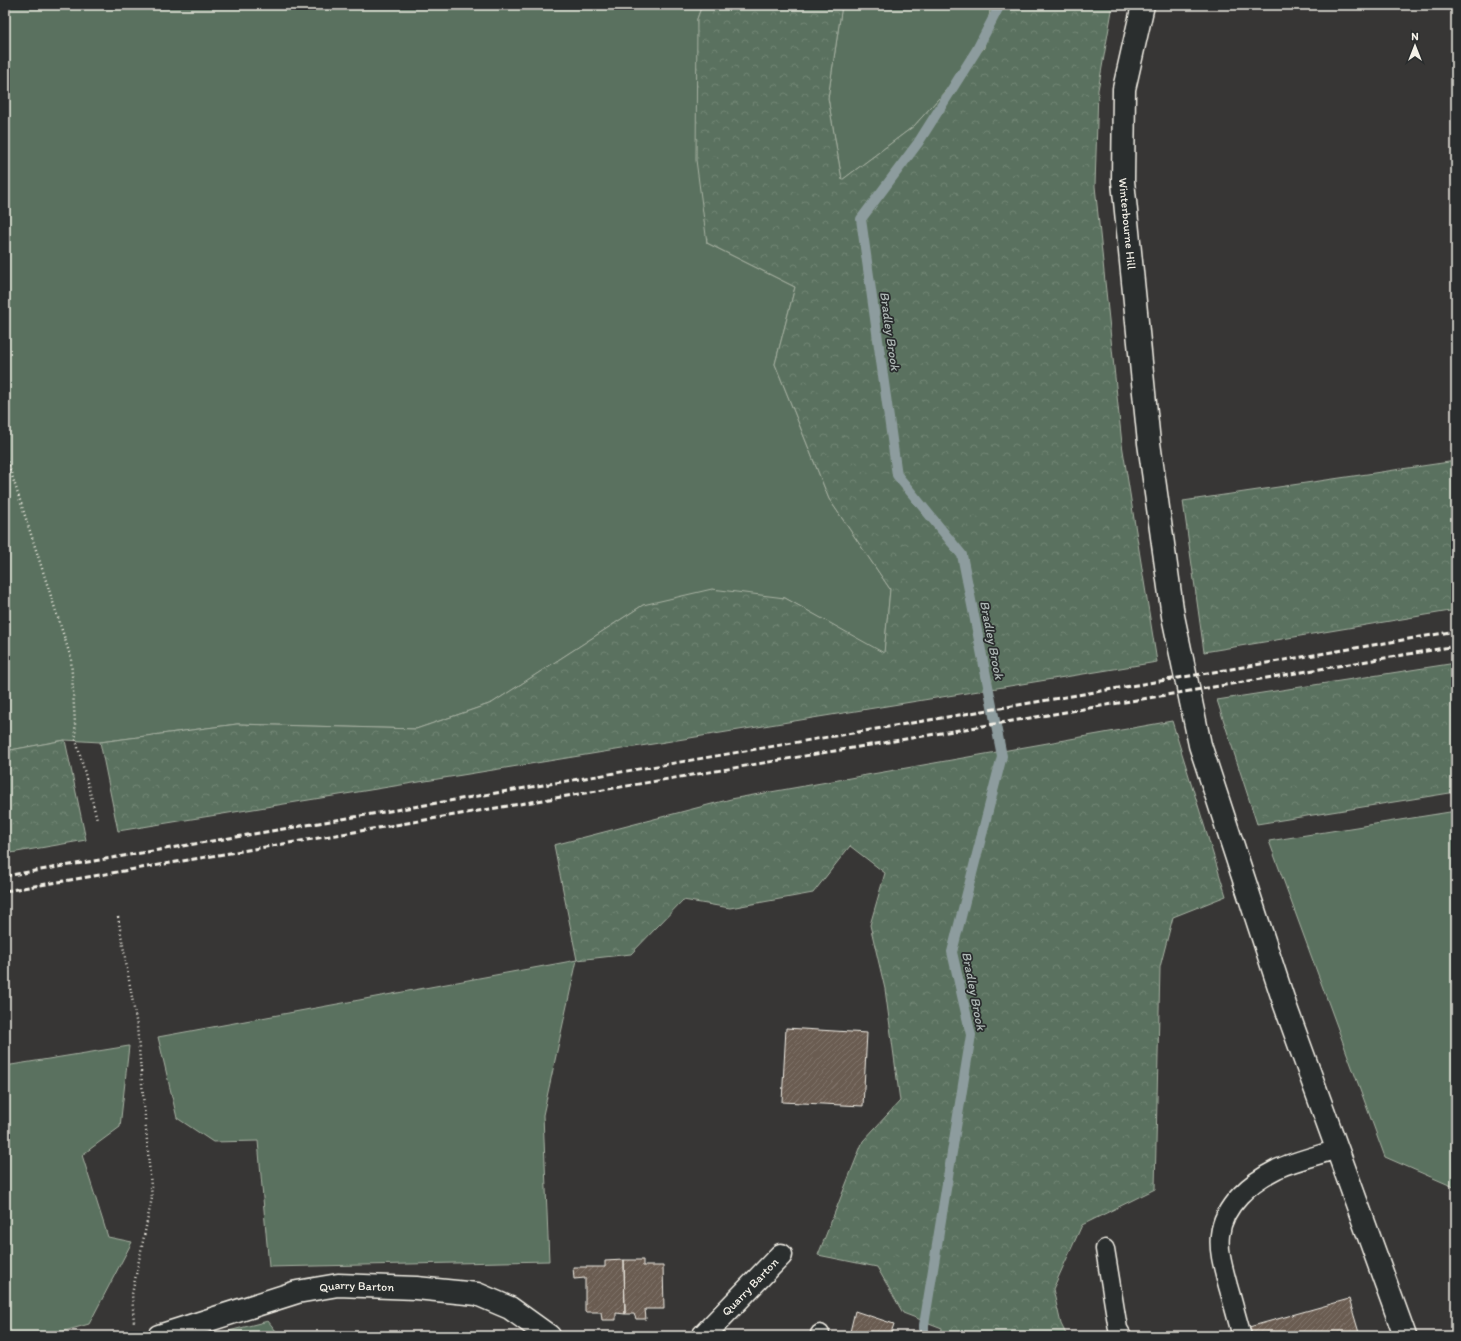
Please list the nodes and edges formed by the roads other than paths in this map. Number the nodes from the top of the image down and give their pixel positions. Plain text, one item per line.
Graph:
1 (1143, 5) edge
2 (1338, 1149) junction
3 (1105, 1249) dead end
4 (782, 1256) dead end
5 (159, 1336) edge
6 (549, 1336) edge
7 (702, 1336) edge
8 (1122, 1336) edge
9 (1242, 1336) edge
10 (1405, 1336) edge

1 - 2 main road, Winterbourne Hill
2 - 9 lane
2 - 10 main road, Winterbourne Hill
3 - 8 lane
4 - 7 main road, Quarry Barton
5 - 6 main road, Quarry Barton

